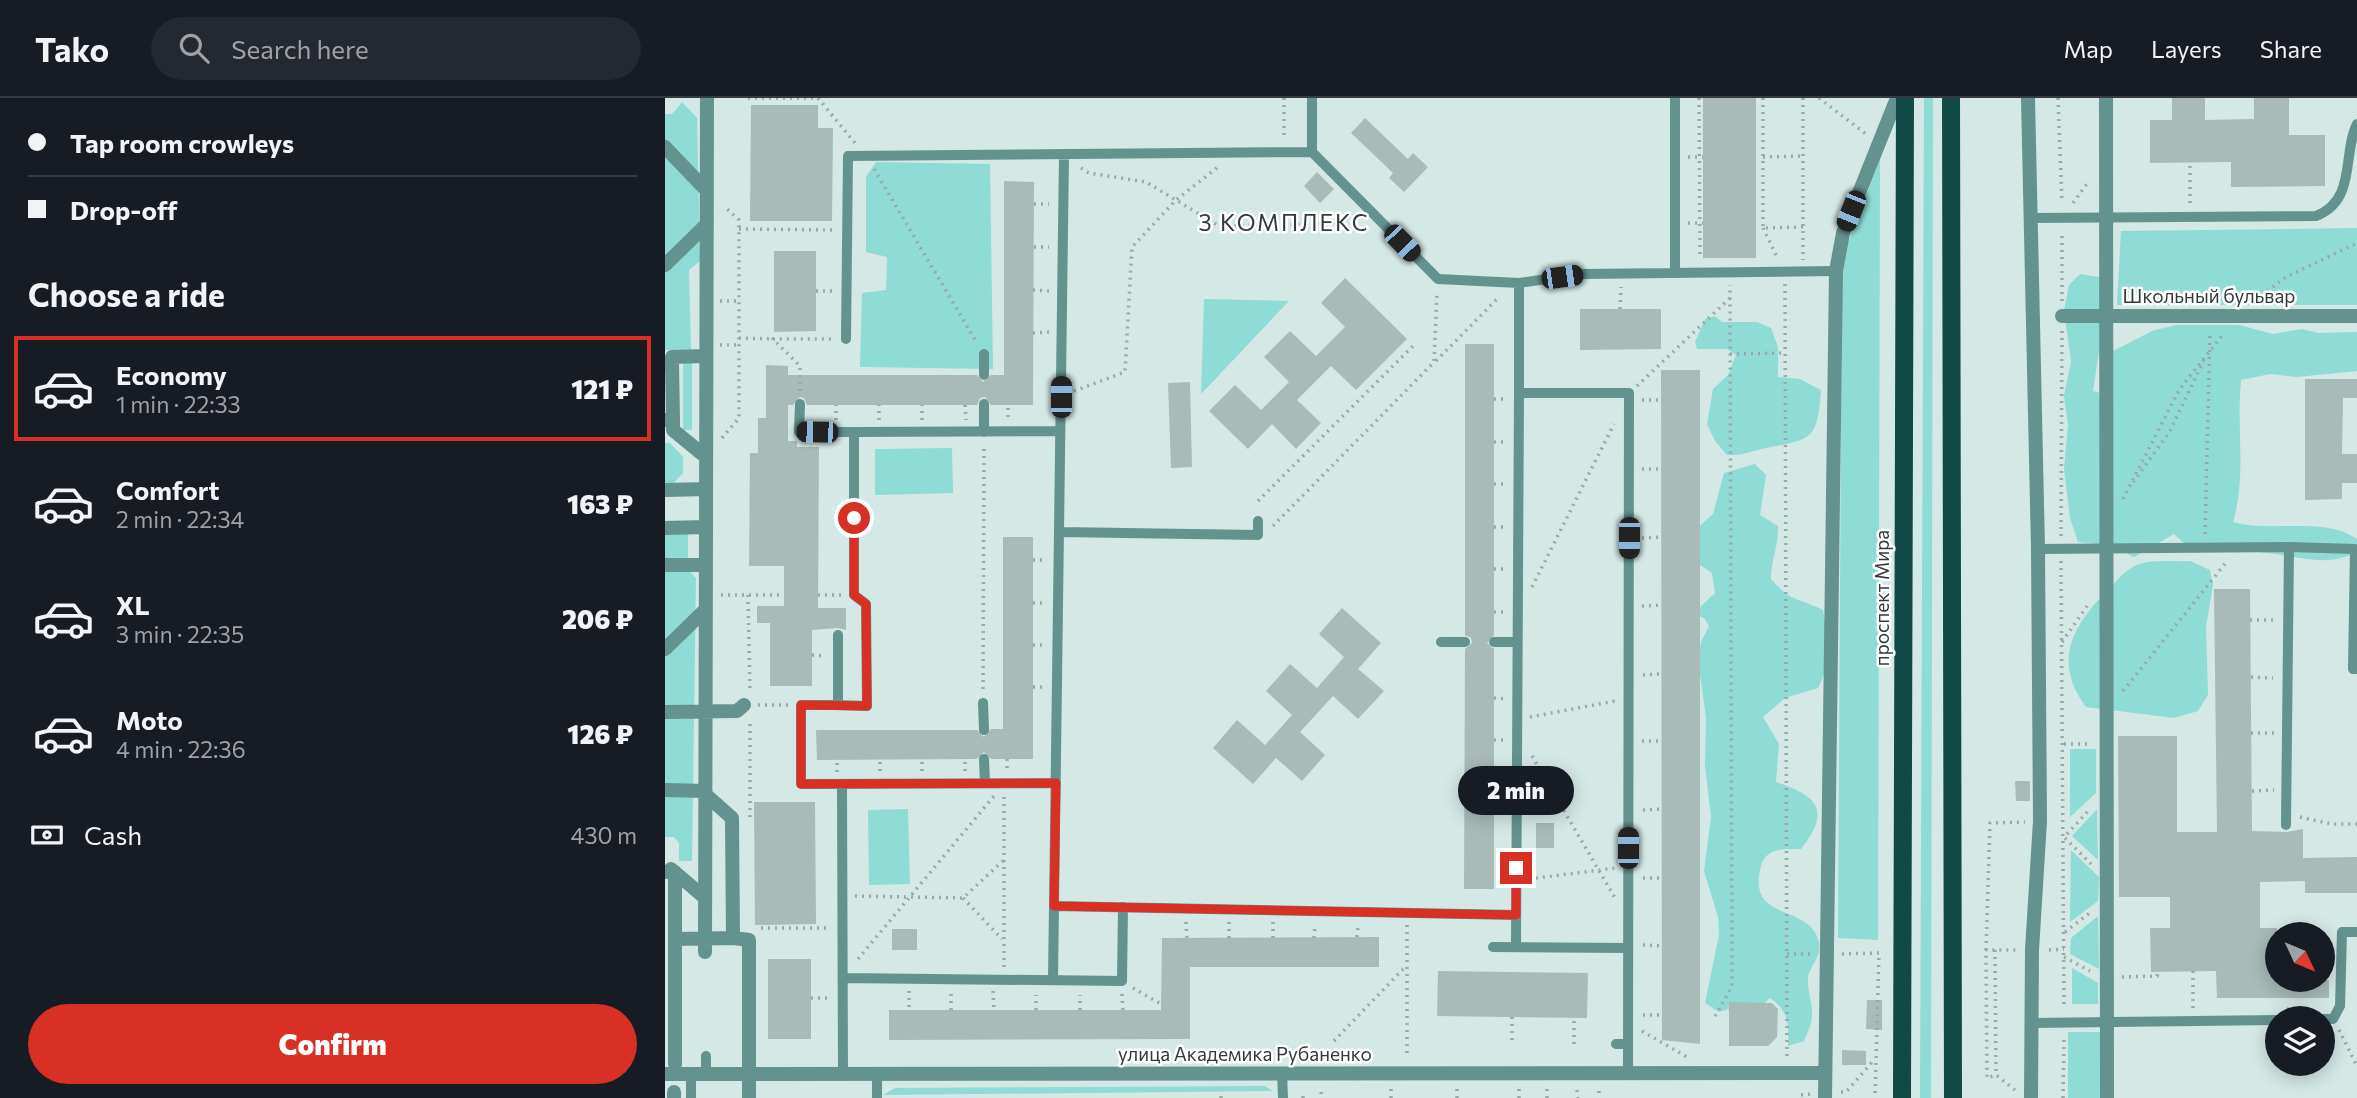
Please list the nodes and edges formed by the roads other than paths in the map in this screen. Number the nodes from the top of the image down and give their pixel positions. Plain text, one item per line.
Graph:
1 (708, 98) edge
2 (1312, 98) edge
3 (1675, 98) edge
4 (1896, 98) edge
5 (1905, 98) edge
6 (1951, 98) edge
7 (2028, 98) edge
8 (2106, 98) edge
9 (2357, 124) edge
10 (665, 148) edge
11 (1313, 152) junction
12 (1064, 155) junction
13 (707, 191) junction
14 (2106, 217) junction
15 (2029, 218) junction
16 (707, 224) junction
17 (665, 265) edge
18 (1836, 271) junction
19 (1675, 274) junction
20 (1519, 283) junction
21 (2106, 315) junction
22 (2062, 316) road end
23 (2357, 316) edge
24 (846, 339) road end
25 (984, 354) road end
26 (706, 356) junction
27 (669, 363) edge
28 (984, 375) dead end
29 (1518, 393) junction
30 (800, 404) road end
31 (984, 404) dead end
32 (669, 420) edge
33 (1060, 431) junction
34 (854, 432) junction
35 (984, 432) junction
36 (706, 457) junction
37 (706, 489) junction
38 (665, 490) edge
39 (1258, 521) dead end
40 (706, 527) junction
41 (665, 528) edge
42 (1059, 532) junction
43 (2288, 547) junction
44 (2038, 549) junction
45 (2105, 549) junction
46 (665, 565) edge
47 (705, 565) junction
48 (705, 610) junction
49 (838, 635) dead end
50 (1441, 642) dead end
51 (1465, 642) dead end
52 (1494, 642) dead end
53 (1517, 642) junction
54 (665, 649) edge
55 (2357, 669) edge
56 (983, 703) road end
57 (747, 705) road end
58 (838, 705) junction
59 (665, 712) edge
60 (705, 712) junction
61 (984, 730) dead end
62 (984, 759) dead end
63 (985, 783) junction
64 (1056, 783) junction
65 (842, 784) junction
66 (665, 790) edge
67 (704, 792) junction
68 (2286, 820) road end
69 (668, 869) edge
70 (704, 897) junction
71 (1054, 906) junction
72 (1123, 907) junction
73 (1516, 915) junction
74 (2357, 932) edge
75 (733, 933) junction
76 (704, 945) junction
77 (1628, 946) junction
78 (1493, 947) dead end
79 (1516, 947) junction
80 (672, 949) edge
81 (843, 978) junction
82 (1053, 980) junction
83 (2335, 1011) edge
84 (2265, 1020) edge
85 (2107, 1022) junction
86 (2032, 1023) junction
87 (1616, 1044) dead end
88 (1627, 1044) junction
89 (706, 1056) dead end
90 (670, 1069) edge
91 (1282, 1073) junction
92 (1627, 1073) junction
93 (1824, 1073) junction
94 (699, 1074) junction
95 (749, 1074) junction
96 (843, 1074) junction
97 (877, 1074) junction
98 (1832, 1095) edge
99 (691, 1098) edge
100 (749, 1098) edge
101 (877, 1098) edge
102 (1283, 1098) edge
103 (1902, 1098) edge
104 (1953, 1098) edge
105 (2031, 1098) edge
106 (2107, 1098) edge

1 - 13 street
2 - 11 lane
3 - 19 lane
4 - 18 street
5 - 103 main road, проспект Мира
6 - 104 main road
7 - 15 street
8 - 14 street
9 - 14 lane
10 - 13 street
11 - 12 lane
11 - 20 lane
12 - 24 lane
12 - 33 lane
13 - 16 street
14 - 15 lane
14 - 21 street
15 - 44 street
16 - 17 street
16 - 26 street
18 - 19 lane
18 - 93 street
19 - 20 lane
20 - 29 lane
21 - 22 street, Школьный бульвар
21 - 23 street, Школьный бульвар
21 - 45 street
25 - 28 lane
26 - 27 street
26 - 36 street
27 - 32 street
29 - 53 lane
29 - 77 lane
30 - 34 lane
31 - 35 lane
32 - 36 street
33 - 35 lane
33 - 42 lane
34 - 35 lane
34 - 58 lane
36 - 37 street
37 - 38 street
37 - 40 street
39 - 42 lane
40 - 41 street
40 - 47 street
42 - 64 lane
43 - 45 lane
43 - 55 lane
43 - 68 lane
44 - 45 lane
44 - 86 street
45 - 85 street
46 - 47 street
47 - 48 street
48 - 54 street
48 - 60 street
49 - 58 lane
50 - 51 lane
52 - 53 lane
53 - 73 lane
56 - 61 lane
57 - 60 street
58 - 65 lane
59 - 60 street
60 - 67 street
62 - 63 lane
63 - 64 lane
63 - 65 lane
64 - 71 lane
65 - 81 lane
66 - 67 street
67 - 70 street
67 - 75 street
69 - 70 street
69 - 80 street
70 - 76 street
71 - 72 lane
71 - 82 lane
72 - 73 lane
72 - 82 lane
73 - 79 lane
74 - 83 lane
75 - 76 street
75 - 95 street
76 - 80 street
77 - 79 lane
77 - 88 lane
78 - 79 lane
80 - 90 street
81 - 82 lane
81 - 96 lane
84 - 85 lane
85 - 86 lane
85 - 106 street
86 - 105 street
87 - 88 lane
88 - 92 lane
89 - 94 lane
90 - 94 street, улица Академика Рубаненко
91 - 92 street, улица Академика Рубаненко
91 - 97 street, улица Академика Рубаненко
91 - 102 lane
92 - 93 street, улица Академика Рубаненко
93 - 98 street
94 - 95 street, улица Академика Рубаненко
94 - 99 lane
95 - 96 street, улица Академика Рубаненко
95 - 100 street
96 - 97 street, улица Академика Рубаненко
97 - 101 lane

